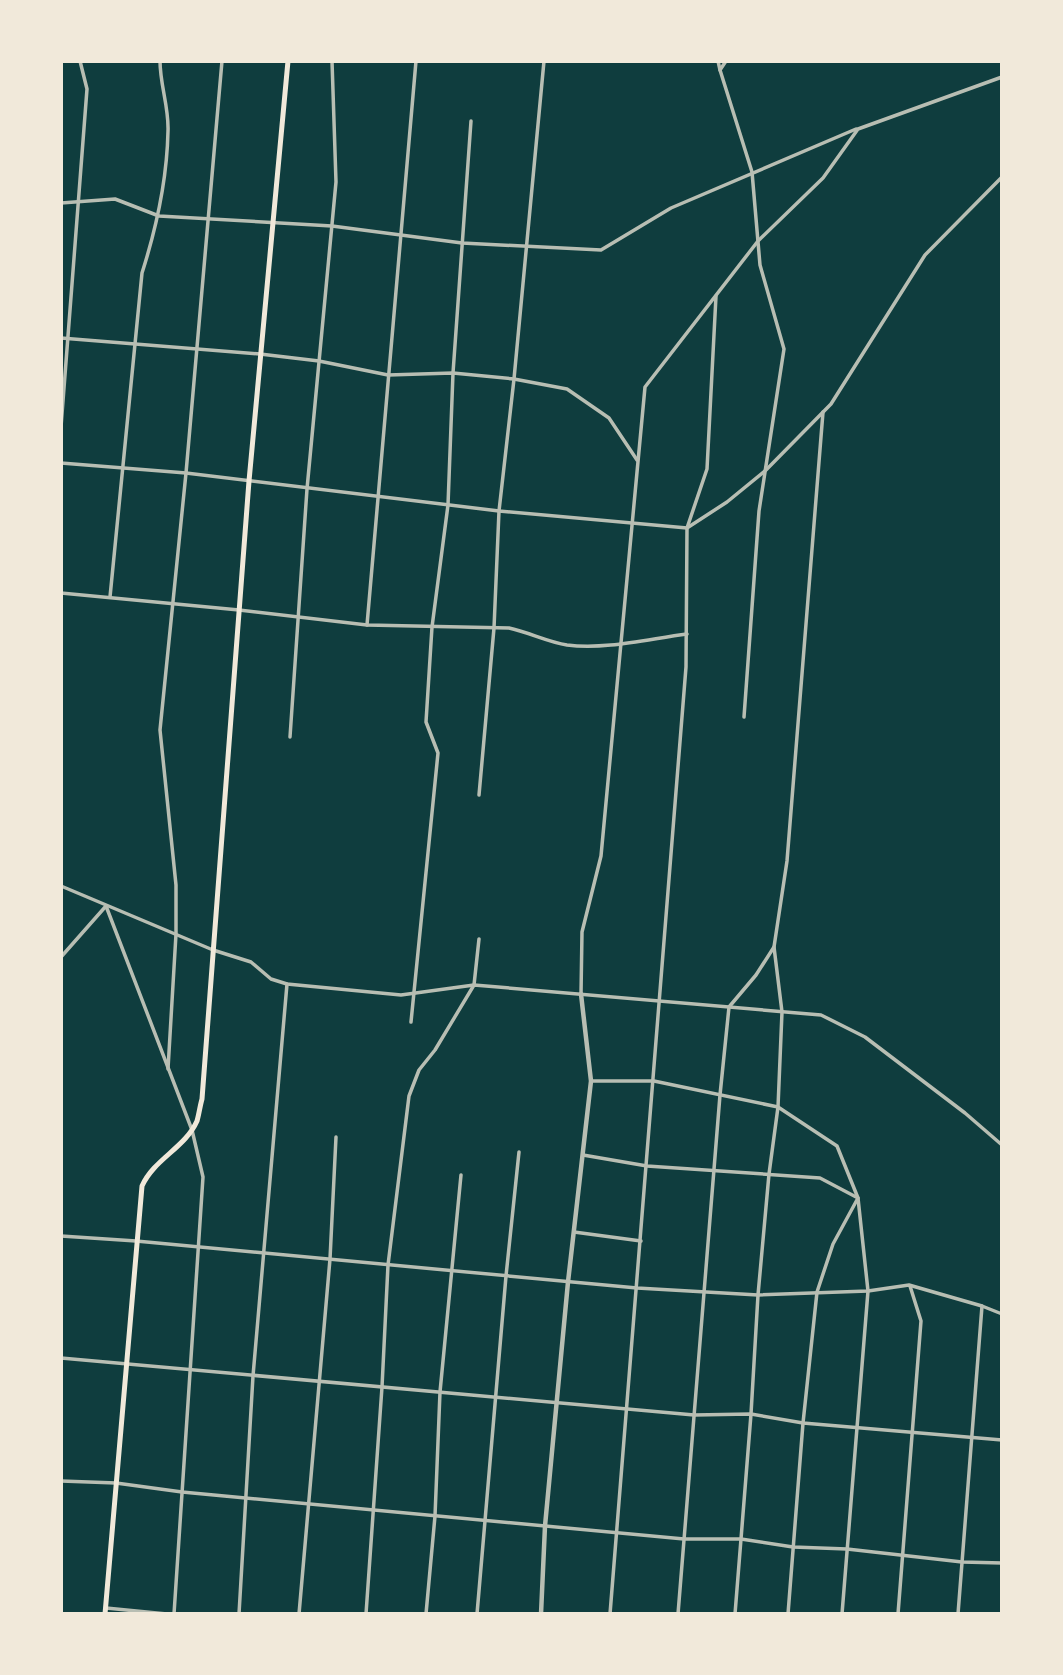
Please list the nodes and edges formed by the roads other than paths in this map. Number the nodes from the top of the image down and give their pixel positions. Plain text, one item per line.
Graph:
1 (80, 61) edge
2 (160, 61) edge
3 (222, 61) edge
4 (288, 61) edge
5 (332, 61) edge
6 (416, 61) edge
7 (544, 61) edge
8 (718, 61) edge
9 (726, 61) edge
10 (720, 70) junction
11 (1002, 77) edge
12 (471, 121) dead end
13 (858, 129) junction
14 (752, 172) junction
15 (1002, 177) edge
16 (79, 202) junction
17 (61, 203) edge
18 (159, 216) junction
19 (208, 219) junction
20 (272, 223) junction
21 (332, 226) junction
22 (400, 235) junction
23 (758, 241) junction
24 (462, 243) junction
25 (527, 246) junction
26 (716, 296) junction
27 (61, 338) edge
28 (69, 338) junction
29 (134, 343) junction
30 (197, 348) junction
31 (260, 354) junction
32 (319, 361) junction
33 (453, 373) junction
34 (388, 375) junction
35 (514, 379) junction
36 (824, 412) junction
37 (61, 427) edge
38 (638, 462) junction
39 (61, 463) edge
40 (121, 467) junction
41 (766, 470) junction
42 (186, 473) junction
43 (249, 481) junction
44 (307, 489) junction
45 (377, 497) junction
46 (448, 505) junction
47 (499, 511) junction
48 (632, 523) junction
49 (687, 528) junction
50 (61, 593) edge
51 (110, 597) junction
52 (173, 603) junction
53 (239, 610) junction
54 (299, 616) junction
55 (367, 625) junction
56 (432, 627) junction
57 (494, 628) junction
58 (687, 634) junction
59 (621, 643) junction
60 (744, 717) dead end
61 (290, 737) dead end
62 (479, 795) dead end
63 (61, 886) edge
64 (106, 906) junction
65 (176, 934) junction
66 (480, 939) dead end
67 (774, 947) junction
68 (213, 950) junction
69 (61, 957) edge
70 (287, 984) junction
71 (474, 985) junction
72 (414, 993) junction
73 (580, 994) junction
74 (661, 1001) junction
75 (729, 1007) junction
76 (782, 1012) junction
77 (411, 1022) dead end
78 (168, 1069) junction
79 (591, 1081) junction
80 (654, 1082) junction
81 (720, 1095) junction
82 (778, 1107) junction
83 (192, 1130) junction
84 (336, 1138) dead end
85 (1002, 1145) edge
86 (519, 1152) dead end
87 (583, 1155) junction
88 (647, 1167) junction
89 (713, 1170) junction
90 (769, 1174) junction
91 (461, 1175) dead end
92 (858, 1198) junction
93 (574, 1232) junction
94 (61, 1236) edge
95 (136, 1241) junction
96 (641, 1241) junction
97 (198, 1247) junction
98 (265, 1253) junction
99 (330, 1259) junction
100 (388, 1265) junction
101 (452, 1271) junction
102 (506, 1276) junction
103 (568, 1282) junction
104 (909, 1285) junction
105 (637, 1288) junction
106 (868, 1291) junction
107 (704, 1292) junction
108 (817, 1292) junction
109 (758, 1295) junction
110 (982, 1306) junction
111 (1002, 1314) edge
112 (61, 1358) edge
113 (126, 1363) junction
114 (190, 1370) junction
115 (253, 1376) junction
116 (318, 1381) junction
117 (382, 1387) junction
118 (440, 1392) junction
119 (495, 1397) junction
120 (556, 1402) junction
121 (627, 1409) junction
122 (751, 1413) junction
123 (694, 1415) junction
124 (803, 1423) junction
125 (857, 1428) junction
126 (912, 1431) junction
127 (972, 1437) junction
128 (1002, 1440) edge
129 (61, 1481) edge
130 (116, 1483) junction
131 (182, 1492) junction
132 (244, 1498) junction
133 (308, 1504) junction
134 (373, 1510) junction
135 (435, 1516) junction
136 (485, 1521) junction
137 (545, 1526) junction
138 (617, 1533) junction
139 (684, 1539) junction
140 (741, 1539) junction
141 (793, 1547) junction
142 (848, 1549) junction
143 (903, 1555) junction
144 (962, 1562) junction
145 (1002, 1563) edge
146 (105, 1611) edge
147 (167, 1614) edge
148 (173, 1614) edge
149 (239, 1614) edge
150 (299, 1614) edge
151 (366, 1614) edge
152 (426, 1614) edge
153 (477, 1614) edge
154 (541, 1614) edge
155 (610, 1614) edge
156 (678, 1614) edge
157 (735, 1614) edge
158 (788, 1614) edge
159 (842, 1614) edge
160 (898, 1614) edge
161 (958, 1614) edge

1 - 16 street
2 - 18 street
3 - 19 street
4 - 20 main road
5 - 21 street
6 - 22 street
7 - 25 street
8 - 10 street
9 - 10 street
10 - 14 street
11 - 13 street
12 - 24 street
13 - 14 street
13 - 23 street
14 - 23 street
14 - 25 street
15 - 36 street
16 - 17 street
16 - 18 street
16 - 28 street
18 - 19 street
18 - 29 street
19 - 20 street
19 - 30 street
20 - 21 street
20 - 31 main road
21 - 22 street
21 - 32 street
22 - 24 street
22 - 34 street
23 - 26 street
23 - 41 street
24 - 25 street
24 - 33 street
25 - 35 street
26 - 38 street
26 - 49 street
27 - 28 street
28 - 29 street
28 - 37 street
29 - 30 street
29 - 40 street
30 - 31 street
30 - 42 street
31 - 32 street
31 - 43 main road
32 - 34 street
32 - 44 street
33 - 34 street
33 - 35 street
33 - 46 street
34 - 45 street
35 - 38 street
35 - 47 street
36 - 41 street
36 - 67 street
38 - 48 street
39 - 40 street
40 - 42 street
40 - 51 street
41 - 49 street
41 - 60 street
42 - 43 street
42 - 52 street
43 - 44 street
43 - 53 main road
44 - 45 street
44 - 54 street
45 - 46 street
45 - 55 street
46 - 47 street
46 - 56 street
47 - 48 street
47 - 57 street
48 - 49 street
48 - 59 street
49 - 58 street
50 - 51 street
51 - 52 street
52 - 53 street
52 - 65 street
53 - 54 street
53 - 68 main road
54 - 55 street
54 - 61 street
55 - 56 street
56 - 57 street
56 - 72 street
57 - 59 street
57 - 62 street
58 - 59 street
58 - 74 street
59 - 73 street
63 - 64 street
64 - 65 street
64 - 69 street
64 - 78 street
65 - 68 street
65 - 78 street
66 - 71 street
67 - 75 street
67 - 76 street
68 - 70 street
68 - 83 main road
70 - 72 street
70 - 98 street
71 - 72 street
71 - 73 street
71 - 100 street
72 - 77 street
73 - 74 street
73 - 79 street
74 - 75 street
74 - 80 street
75 - 76 street
75 - 81 street
76 - 82 street
76 - 85 street
78 - 83 street
79 - 80 street
79 - 87 street
80 - 81 street
80 - 88 street
81 - 82 street
81 - 89 street
82 - 90 street
82 - 92 street
83 - 95 main road
83 - 97 street
84 - 99 street
86 - 102 street
87 - 88 street
87 - 93 street
88 - 89 street
88 - 96 street
89 - 90 street
89 - 107 street
90 - 92 street
90 - 109 street
91 - 101 street
92 - 106 street
92 - 108 street
93 - 96 street
93 - 103 street
94 - 95 street
95 - 97 street
95 - 113 main road
96 - 105 street
97 - 98 street
97 - 114 street
98 - 99 street
98 - 115 street
99 - 100 street
99 - 116 street
100 - 101 street
100 - 117 street
101 - 102 street
101 - 118 street
102 - 103 street
102 - 119 street
103 - 105 street
103 - 120 street
104 - 106 street
104 - 110 street
104 - 126 street
105 - 107 street
105 - 121 street
106 - 108 street
106 - 125 street
107 - 109 street
107 - 123 street
108 - 109 street
108 - 124 street
109 - 122 street
110 - 111 street
110 - 127 street
112 - 113 street
113 - 114 street
113 - 130 main road
114 - 115 street
114 - 131 street
115 - 116 street
115 - 132 street
116 - 117 street
116 - 133 street
117 - 118 street
117 - 134 street
118 - 119 street
118 - 135 street
119 - 120 street
119 - 136 street
120 - 121 street
120 - 137 street
121 - 123 street
121 - 138 street
122 - 123 street
122 - 124 street
122 - 140 street
123 - 139 street
124 - 125 street
124 - 141 street
125 - 126 street
125 - 142 street
126 - 127 street
126 - 143 street
127 - 128 street
127 - 144 street
129 - 130 street
130 - 131 street
130 - 146 main road
131 - 132 street
131 - 148 street
132 - 133 street
132 - 149 street
133 - 134 street
133 - 150 street
134 - 135 street
134 - 151 street
135 - 136 street
135 - 152 street
136 - 137 street
136 - 153 street
137 - 138 street
137 - 154 street
138 - 139 street
138 - 155 street
139 - 140 street
139 - 156 street
140 - 141 street
140 - 157 street
141 - 142 street
141 - 158 street
142 - 143 street
142 - 159 street
143 - 144 street
143 - 160 street
144 - 145 street
144 - 161 street
146 - 147 street

